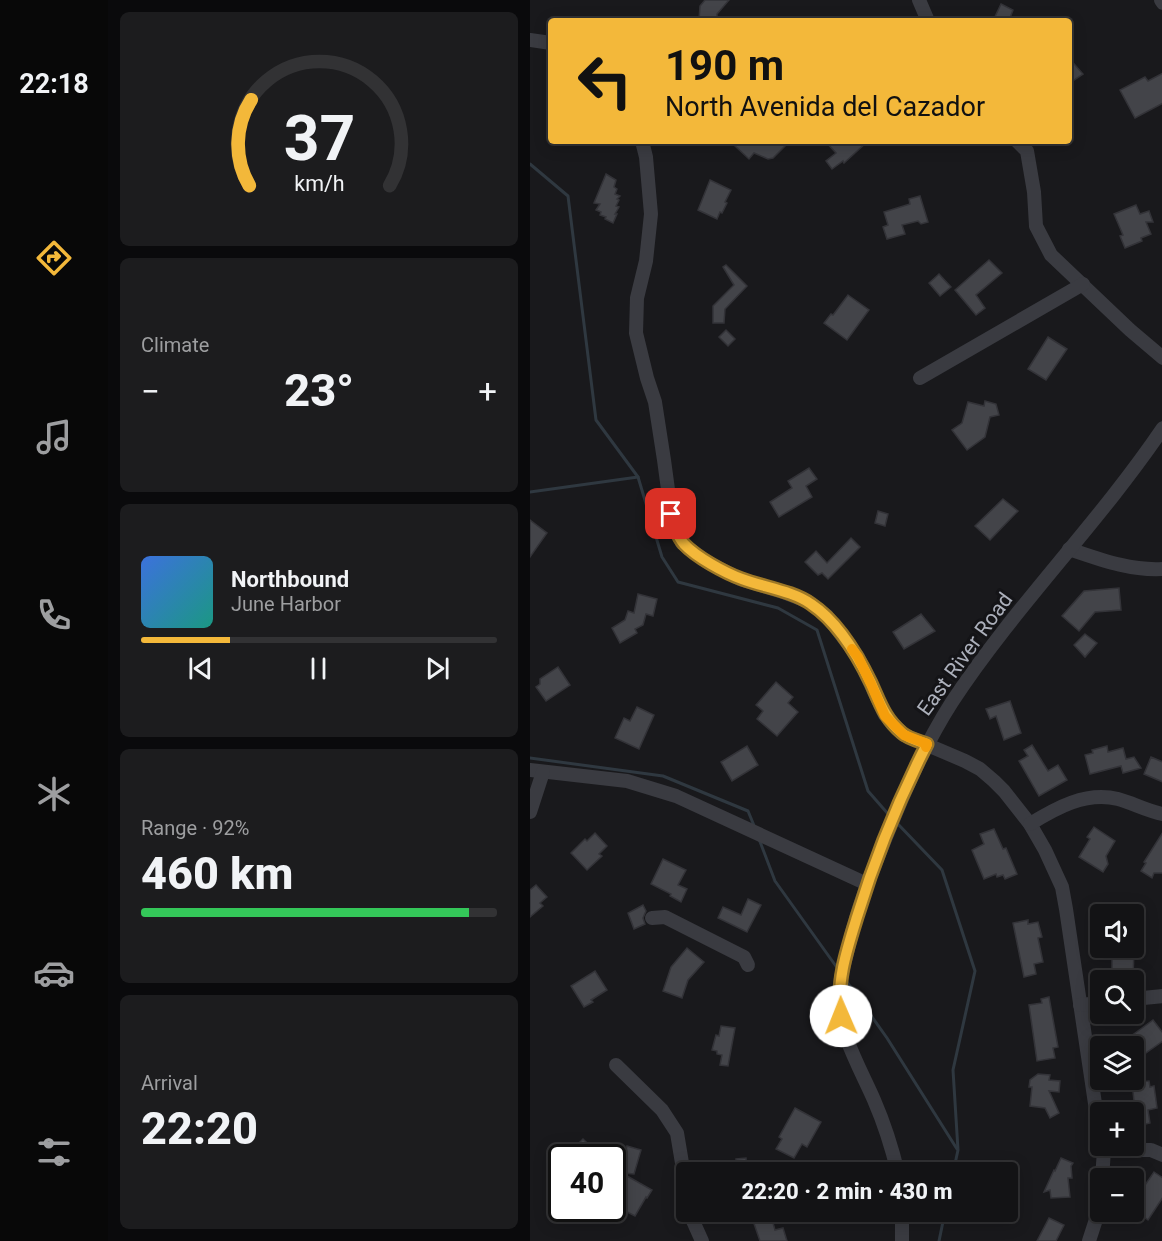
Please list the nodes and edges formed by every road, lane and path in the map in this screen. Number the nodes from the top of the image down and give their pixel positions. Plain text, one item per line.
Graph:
1 (919, 0) edge
2 (927, 18) edge
3 (530, 40) edge
4 (548, 43) edge
5 (643, 144) edge
6 (1020, 144) edge
7 (1083, 284) junction
8 (1163, 358) edge
9 (920, 378) dead end
10 (1163, 428) edge
11 (1069, 549) junction
12 (1163, 569) edge
13 (927, 744) junction
14 (537, 771) edge
15 (530, 812) edge
16 (1163, 814) edge
17 (1030, 824) junction
18 (867, 884) junction
19 (652, 918) dead end
20 (748, 965) dead end
21 (1163, 996) edge
22 (1144, 998) edge
23 (1090, 1004) edge
24 (1080, 1005) junction
25 (616, 1065) dead end
26 (1095, 1102) edge
27 (1144, 1149) edge
28 (1163, 1155) edge
29 (682, 1162) edge
30 (895, 1162) edge
31 (693, 1222) edge
32 (902, 1222) edge
33 (1095, 1222) edge
34 (702, 1241) edge
35 (902, 1241) edge
36 (1089, 1241) edge

1 - 2 street
3 - 4 street
5 - 13 street
6 - 7 street
7 - 8 street
7 - 9 street
10 - 11 street, East River Road
11 - 12 street
11 - 13 street, East River Road
13 - 17 street
13 - 18 street, East River Road
14 - 15 street
14 - 18 street
16 - 17 street
17 - 24 street
18 - 30 street, East River Road
19 - 20 street
21 - 22 street
23 - 24 street
24 - 26 street
25 - 29 street
27 - 28 street
31 - 34 street
32 - 35 street
33 - 36 street

